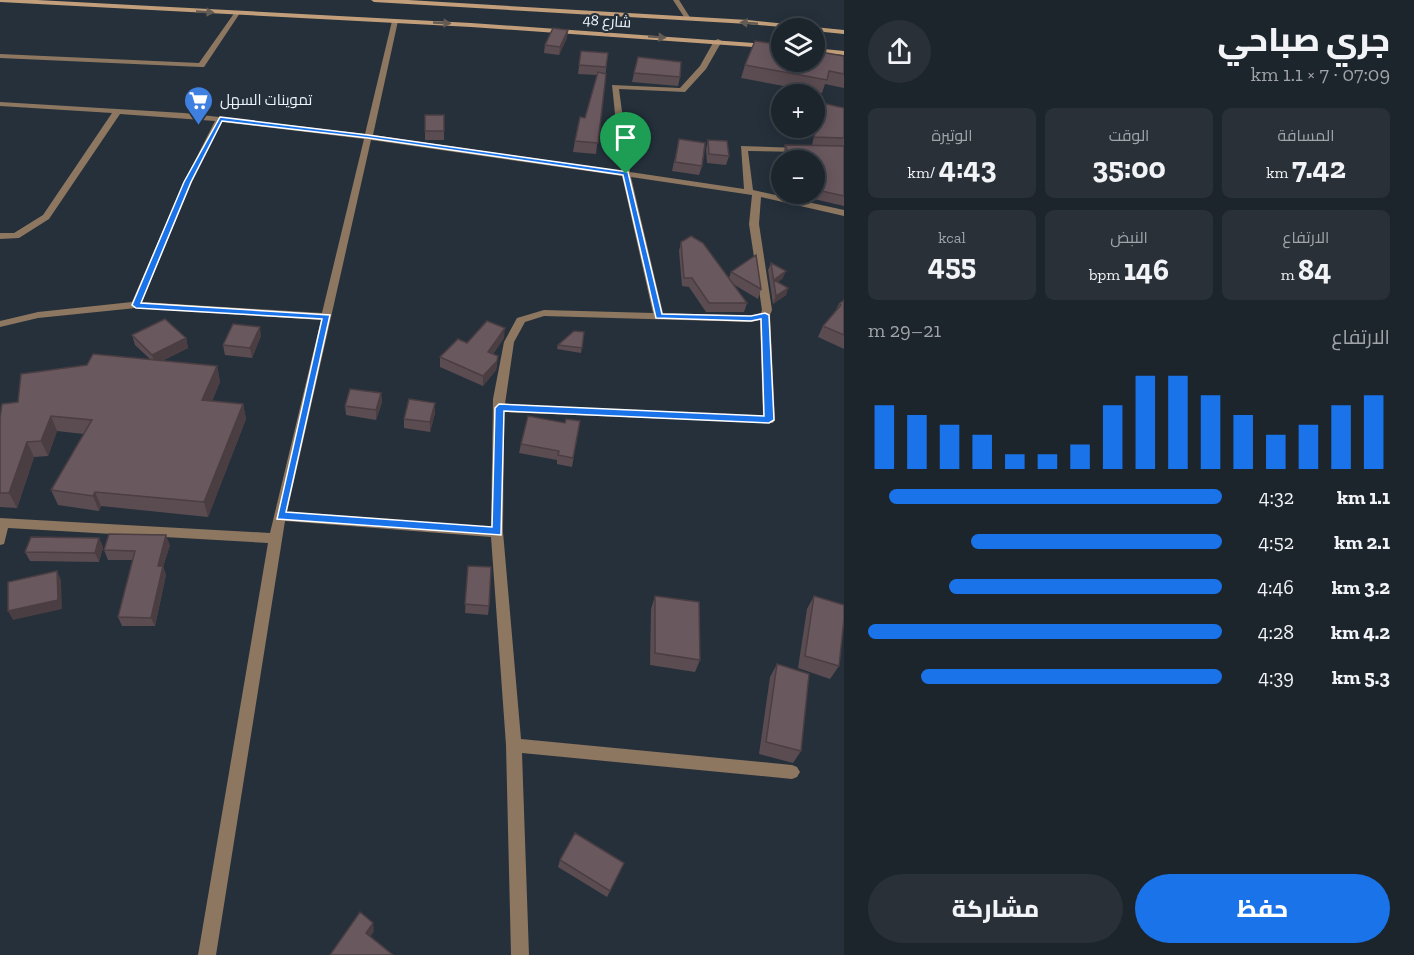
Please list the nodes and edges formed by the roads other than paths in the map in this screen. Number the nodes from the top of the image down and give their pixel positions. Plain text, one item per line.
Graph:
1 (0, 0) edge
2 (374, 0) edge
3 (391, 0) edge
4 (676, 0) edge
5 (425, 3) junction
6 (237, 13) junction
7 (688, 19) junction
8 (395, 21) junction
9 (420, 22) junction
10 (771, 25) edge
11 (825, 30) edge
12 (844, 32) edge
13 (718, 41) junction
14 (771, 46) edge
15 (825, 51) edge
16 (844, 54) edge
17 (0, 56) edge
18 (0, 104) edge
19 (117, 112) junction
20 (220, 119) junction
21 (368, 136) junction
22 (811, 150) edge
23 (626, 174) junction
24 (753, 192) junction
25 (844, 213) edge
26 (0, 236) edge
27 (136, 305) junction
28 (765, 315) junction
29 (327, 316) junction
30 (659, 316) junction
31 (0, 324) edge
32 (499, 408) junction
33 (281, 516) junction
34 (2, 523) edge
35 (497, 532) junction
36 (275, 538) junction
37 (0, 540) edge
38 (514, 745) junction
39 (792, 772) dead end
40 (207, 955) edge
41 (520, 955) edge

1 -> 6 main road, شارع 48
2 - 3 main road, شارع 48
3 - 5 main road, شارع 48
4 - 7 street
5 - 7 main road, شارع 48
5 - 9 main road
6 - 8 main road, شارع 48
6 - 17 street
10 -> 7 main road, شارع 48
8 - 9 main road, شارع 48
8 - 21 street
9 -> 13 main road, شارع 48
11 - 12 main road
13 - 14 main road, شارع 48
13 - 23 street
15 - 16 main road
18 - 19 street
19 - 20 street
19 - 26 street
20 - 21 street
20 - 27 street
21 - 23 street
21 - 29 street
22 - 24 street
23 - 24 street
23 - 30 street
24 - 25 street
24 - 28 street
27 - 29 street
27 - 31 street
28 - 30 street
28 - 32 street
29 - 33 street
30 - 32 street
32 - 35 street
33 - 35 street
33 - 36 street
34 - 36 street
34 - 37 street
35 - 38 street
36 - 40 street
38 - 39 street
38 - 41 street

